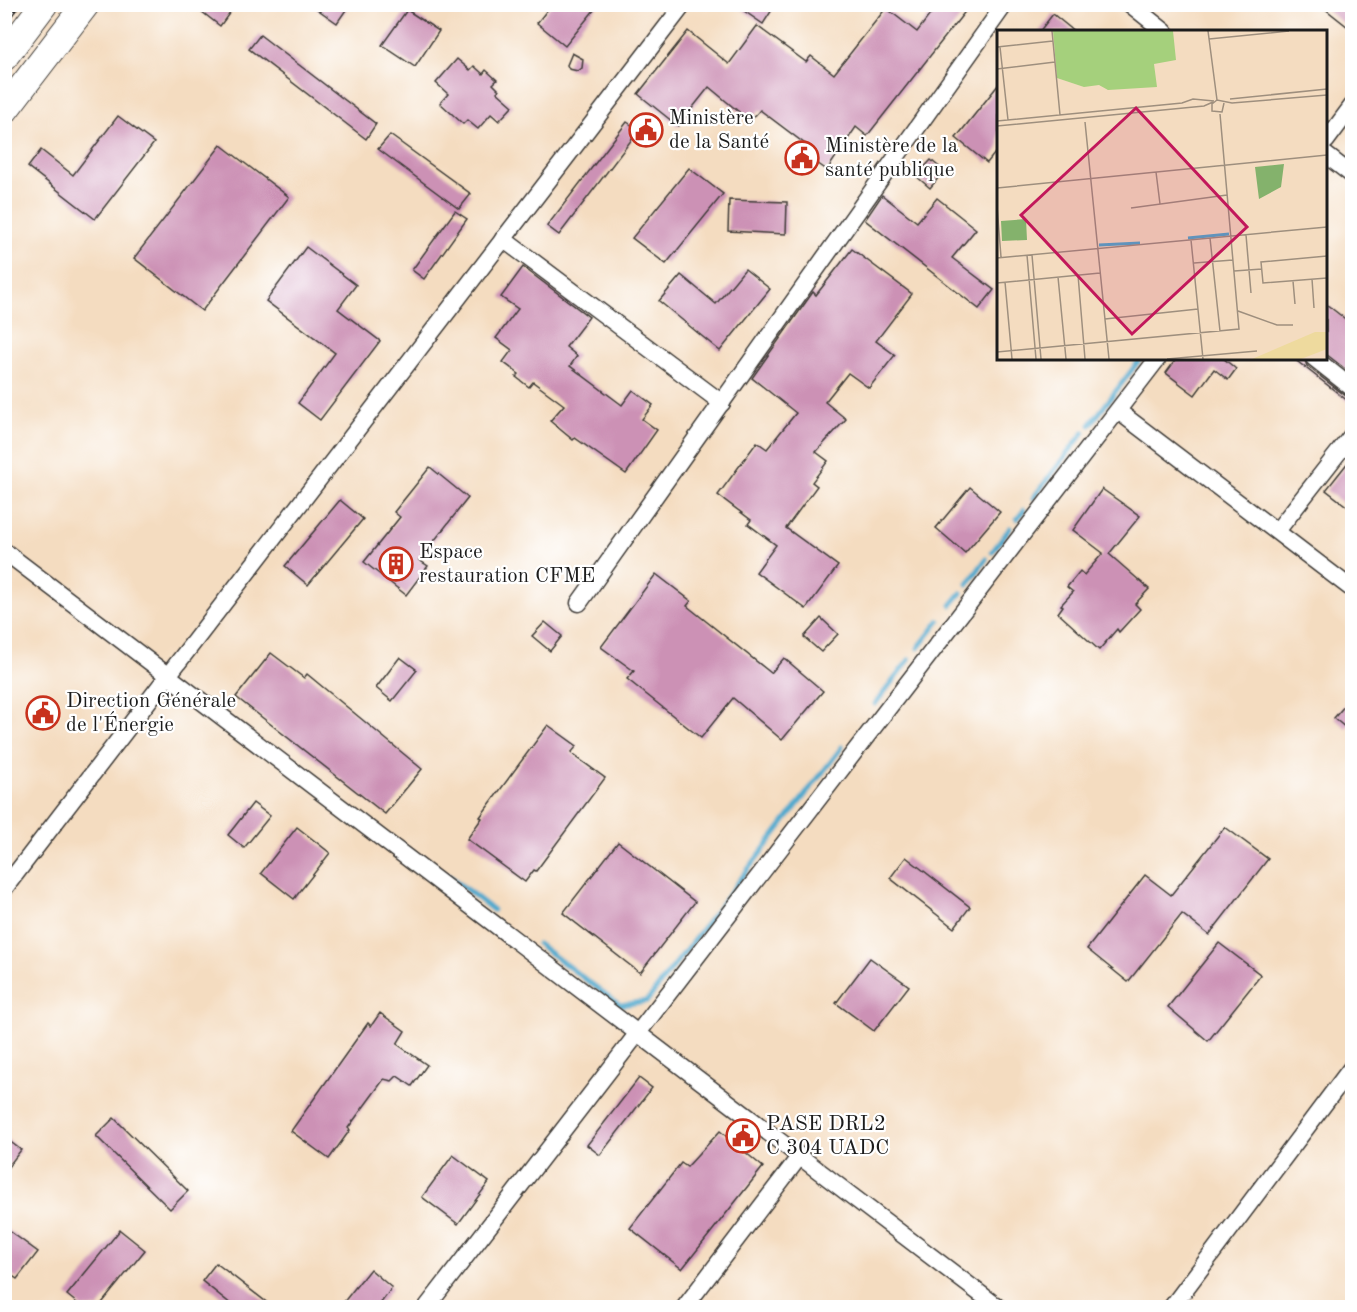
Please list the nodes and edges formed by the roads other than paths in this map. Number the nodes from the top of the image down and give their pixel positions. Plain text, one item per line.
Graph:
1 (44, 4) edge
2 (86, 4) edge
3 (684, 4) edge
4 (1005, 4) edge
5 (1130, 4) edge
6 (1162, 30) edge
7 (4, 57) edge
8 (1353, 106) edge
9 (4, 111) edge
10 (1327, 140) edge
11 (1327, 155) edge
12 (1353, 176) edge
13 (503, 239) junction
14 (1156, 360) edge
15 (1317, 360) edge
16 (1353, 388) edge
17 (722, 403) junction
18 (1118, 411) junction
19 (1353, 435) edge
20 (1276, 531) junction
21 (4, 551) edge
22 (1353, 589) edge
23 (579, 603) dead end
24 (168, 676) junction
25 (4, 889) edge
26 (638, 1032) junction
27 (1353, 1067) edge
28 (800, 1156) junction
29 (688, 1306) edge
30 (426, 1308) edge
31 (999, 1308) edge
32 (1171, 1308) edge

1 - 7 highway
2 - 9 highway
3 - 13 street
4 - 17 street
5 - 6 street
8 - 10 street
11 - 12 street
13 - 17 street
13 - 24 street
14 - 18 street
15 - 16 street
17 - 23 street
18 - 20 street
18 - 26 street
19 - 20 street
20 - 22 street
21 - 24 street
24 - 25 street
24 - 26 street
26 - 28 street
26 - 30 street
27 - 32 street
28 - 29 street
28 - 31 street

